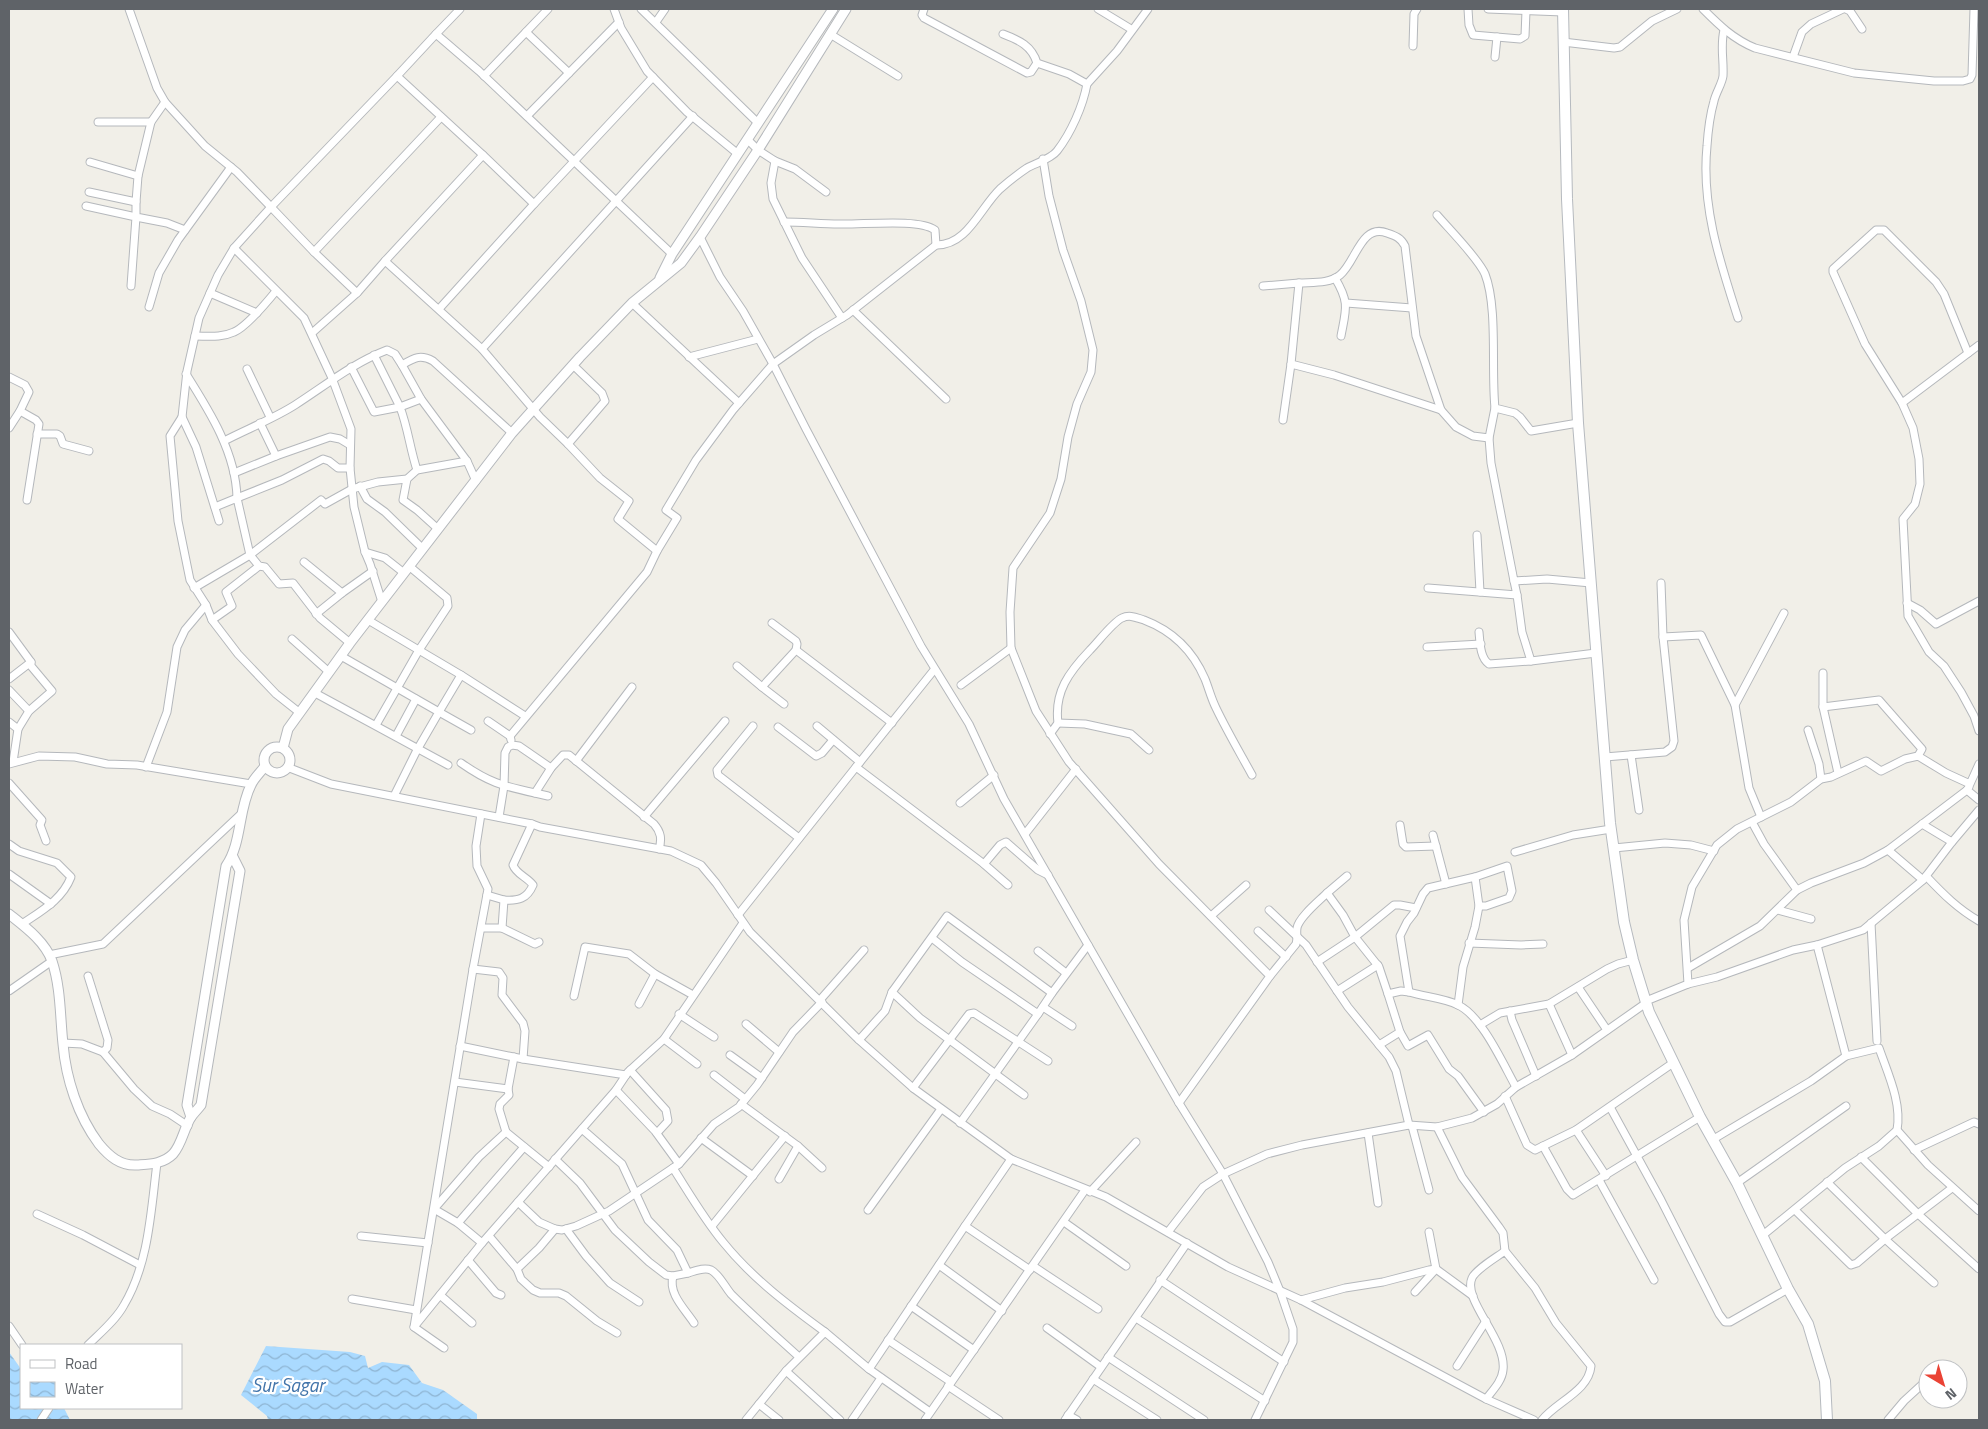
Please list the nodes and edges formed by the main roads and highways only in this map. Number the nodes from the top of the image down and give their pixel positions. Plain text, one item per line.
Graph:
1 (1563, 10) edge
2 (1827, 1420) edge

1 - 2 main road

